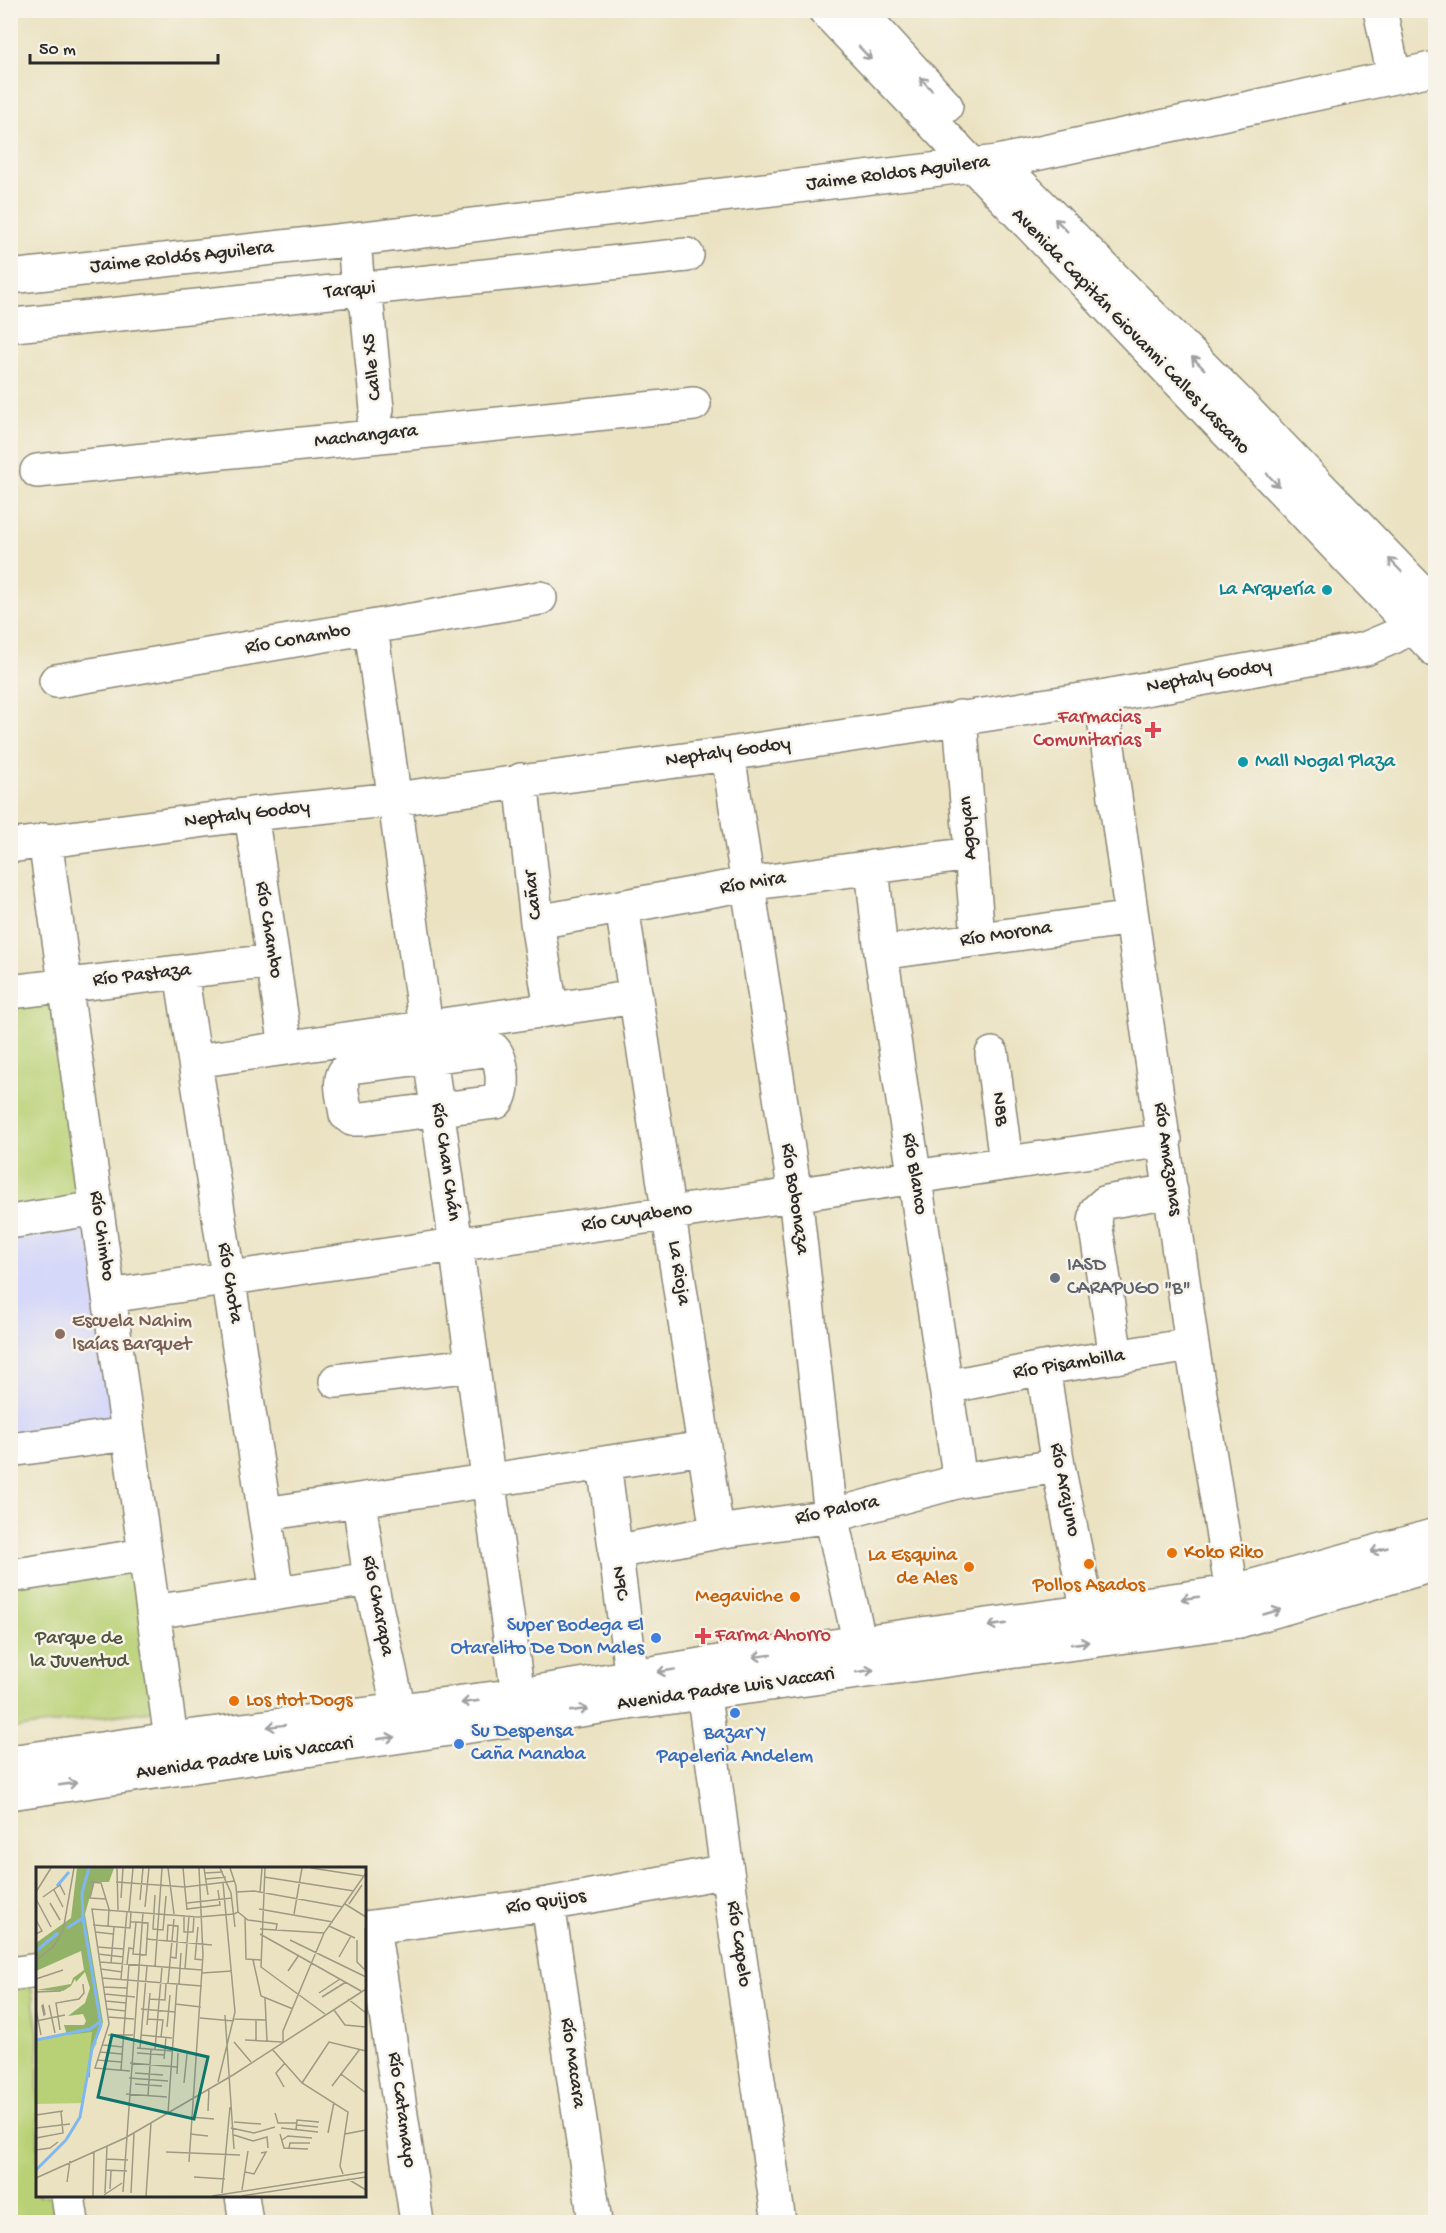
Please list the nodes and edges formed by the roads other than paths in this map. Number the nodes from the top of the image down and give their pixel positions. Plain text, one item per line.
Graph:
1 (825, 10) edge
2 (858, 10) edge
3 (1380, 10) edge
4 (1403, 10) edge
5 (1414, 72) edge
6 (984, 163) junction
7 (354, 239) junction
8 (687, 255) dead end
9 (10, 277) edge
10 (358, 290) junction
11 (14, 325) dead end
12 (694, 404) dead end
13 (370, 436) junction
14 (37, 471) dead end
15 (540, 598) dead end
16 (1428, 616) edge
17 (371, 628) junction
18 (1436, 651) edge
19 (56, 681) dead end
20 (1101, 697) junction
21 (960, 717) junction
22 (729, 753) junction
23 (521, 780) junction
24 (395, 799) junction
25 (251, 814) junction
26 (45, 840) junction
27 (10, 846) edge
28 (971, 854) junction
29 (872, 867) junction
30 (747, 884) junction
31 (622, 907) junction
32 (1132, 918) junction
33 (537, 922) junction
34 (978, 938) junction
35 (881, 953) junction
36 (273, 961) junction
37 (181, 972) junction
38 (66, 985) junction
39 (10, 992) edge
40 (636, 997) junction
41 (550, 1009) junction
42 (428, 1041) junction
43 (286, 1047) junction
44 (992, 1054) dead end
45 (195, 1061) junction
46 (437, 1110) junction
47 (1165, 1140) junction
48 (1006, 1163) junction
49 (914, 1177) junction
50 (1171, 1191) junction
51 (795, 1195) junction
52 (97, 1208) junction
53 (668, 1213) junction
54 (10, 1222) edge
55 (456, 1246) junction
56 (228, 1279) junction
57 (109, 1296) junction
58 (1192, 1345) junction
59 (1116, 1357) junction
60 (472, 1365) junction
61 (1043, 1368) junction
62 (336, 1381) dead end
63 (946, 1387) junction
64 (128, 1434) junction
65 (704, 1449) junction
66 (10, 1450) edge
67 (604, 1463) junction
68 (1058, 1466) junction
69 (488, 1481) junction
70 (960, 1481) junction
71 (359, 1500) junction
72 (265, 1514) junction
73 (831, 1516) junction
74 (717, 1532) junction
75 (1436, 1535) edge
76 (615, 1552) junction
77 (145, 1555) junction
78 (1436, 1564) edge
79 (10, 1576) edge
80 (370, 1579) junction
81 (277, 1593) junction
82 (1236, 1606) junction
83 (153, 1612) junction
84 (1088, 1612) junction
85 (860, 1644) junction
86 (701, 1679) junction
87 (633, 1690) junction
88 (518, 1695) junction
89 (399, 1711) junction
90 (171, 1739) junction
91 (10, 1762) edge
92 (10, 1793) edge
93 (727, 1871) junction
94 (548, 1904) junction
95 (369, 1927) edge
96 (36, 1971) edge
97 (10, 1974) edge
98 (68, 2197) edge
99 (242, 2197) edge
100 (72, 2223) edge
101 (246, 2223) edge
102 (417, 2223) edge
103 (595, 2223) edge
104 (779, 2223) edge

1 -> 6 street, Avenida Capitán Giovanni Calles Lascano
6 -> 2 street, Avenida Capitán Giovanni Calles Lascano
3 - 5 street
4 - 5 street
5 - 6 street, Jaime Roldos Aguilera
6 - 7 street, Jaime Roldos Aguilera
6 - 16 street, Avenida Capitán Giovanni Calles Lascano
7 - 9 street, Jaime Roldós Aguilera
7 - 10 street, Calle X5
8 - 10 street, Tarqui
10 - 11 street, Tarqui
10 - 13 street, Calle X5
12 - 13 street, Machangara
13 - 14 street, Machangara
15 - 17 street, Río Conambo
16 - 18 street, Avenida Capitán Giovanni Calles Lascano
16 - 20 street, Neptaly Godoy
17 - 19 street, Río Conambo
17 - 24 street, Río Chan Chán
20 - 21 street, Neptaly Godoy
20 - 32 street, Río Amazonas
21 - 22 street, Neptaly Godoy
21 - 28 street, Agoyan
22 - 23 street, Neptaly Godoy
22 - 30 street, Río Bobonaza
23 - 24 street, Neptaly Godoy
23 - 33 street, Cañar
24 - 25 street, Neptaly Godoy
24 - 42 street, Río Chan Chán
25 - 26 street, Neptaly Godoy
25 - 36 street, Río Chambo
26 - 27 street, Neptaly Godoy
26 - 38 street, Río Chimbo
28 - 29 street, Río Mira
28 - 34 street, Agoyan
29 - 30 street, Río Mira
29 - 35 street, Río Blanco
30 - 31 street, Río Mira
30 - 51 street, Río Bobonaza
31 - 33 street, Río Mira
31 - 40 street, La Rioja
32 - 34 street, Río Morona
32 - 47 street, Río Amazonas
33 - 41 street, Cañar
34 - 35 street, Río Morona
35 - 49 street, Río Blanco
36 - 37 street, Río Pastaza
36 - 43 street, Río Chambo
37 - 38 street, Río Pastaza
37 - 45 street, Río Chota
38 - 39 street, Río Pastaza
38 - 52 street, Río Chimbo
40 - 41 street
40 - 53 street, La Rioja
41 - 42 street
42 - 43 street
42 - 46 street, Río Chan Chán
42 - 46 street
42 - 46 street
43 - 45 street
44 - 48 street, N8B
45 - 56 street, Río Chota
46 - 55 street, Río Chan Chán
47 - 48 street, Río Cuyabeno
47 - 50 street, Río Amazonas
48 - 49 street, Río Cuyabeno
49 - 51 street, Río Cuyabeno
49 - 63 street, Río Blanco
50 - 58 street, Río Amazonas
50 - 59 street
51 - 53 street, Río Cuyabeno
51 - 73 street, Río Bobonaza
52 - 54 street
52 - 57 street, Río Chimbo
53 - 55 street, Río Cuyabeno
53 - 65 street, La Rioja
55 - 56 street, Río Cuyabeno
55 - 60 street, Río Chan Chán
56 - 57 street, Río Cuyabeno
56 - 72 street, Río Chota
57 - 64 street, Río Chimbo
58 - 59 street, Río Pisambilla
58 - 82 street, Río Amazonas
59 - 61 street, Río Pisambilla
60 - 62 street
60 - 69 street, Río Chan Chán
61 - 63 street, Río Pisambilla
61 - 68 street, Río Arajuno
63 - 70 street, Río Blanco
64 - 66 street
64 - 77 street, Río Chimbo
65 - 67 street
65 - 74 street, La Rioja
67 - 69 street
67 - 76 street, N9C
68 - 70 street, Río Palora
68 - 84 street, Río Arajuno
69 - 71 street
69 - 88 street, Río Chan Chán
70 - 73 street, Río Palora
71 - 72 street
71 - 80 street, Río Charapa
72 - 81 street, Río Chota
73 - 74 street, Río Palora
73 - 85 street, Río Bobonaza
74 - 76 street, Río Palora
75 -> 82 street, Avenida Padre Luis Vaccari
76 - 87 street, N9C
77 - 79 street
77 - 83 street, Río Chimbo
82 -> 78 street, Avenida Padre Luis Vaccari
80 - 81 street
80 - 89 street, Río Charapa
81 - 83 street
82 -> 84 street, Avenida Padre Luis Vaccari
86 -> 82 street, Avenida Padre Luis Vaccari
83 - 90 street, Río Chimbo
84 -> 85 street, Avenida Padre Luis Vaccari
85 -> 86 street, Avenida Padre Luis Vaccari
86 - 87 street, Avenida Padre Luis Vaccari
86 - 93 street, Río Capelo
87 - 88 street, Avenida Padre Luis Vaccari
92 -> 87 street, Avenida Padre Luis Vaccari
88 -> 89 street, Avenida Padre Luis Vaccari
89 -> 90 street, Avenida Padre Luis Vaccari
90 - 91 street, Avenida Padre Luis Vaccari
93 - 94 street, Río Quijos
93 - 104 street, Río Capelo
94 - 95 street, Río Quijos
94 - 103 street, Río Macara
95 - 102 street, Río Catamayo
96 - 97 street
98 - 100 street
99 - 101 street

